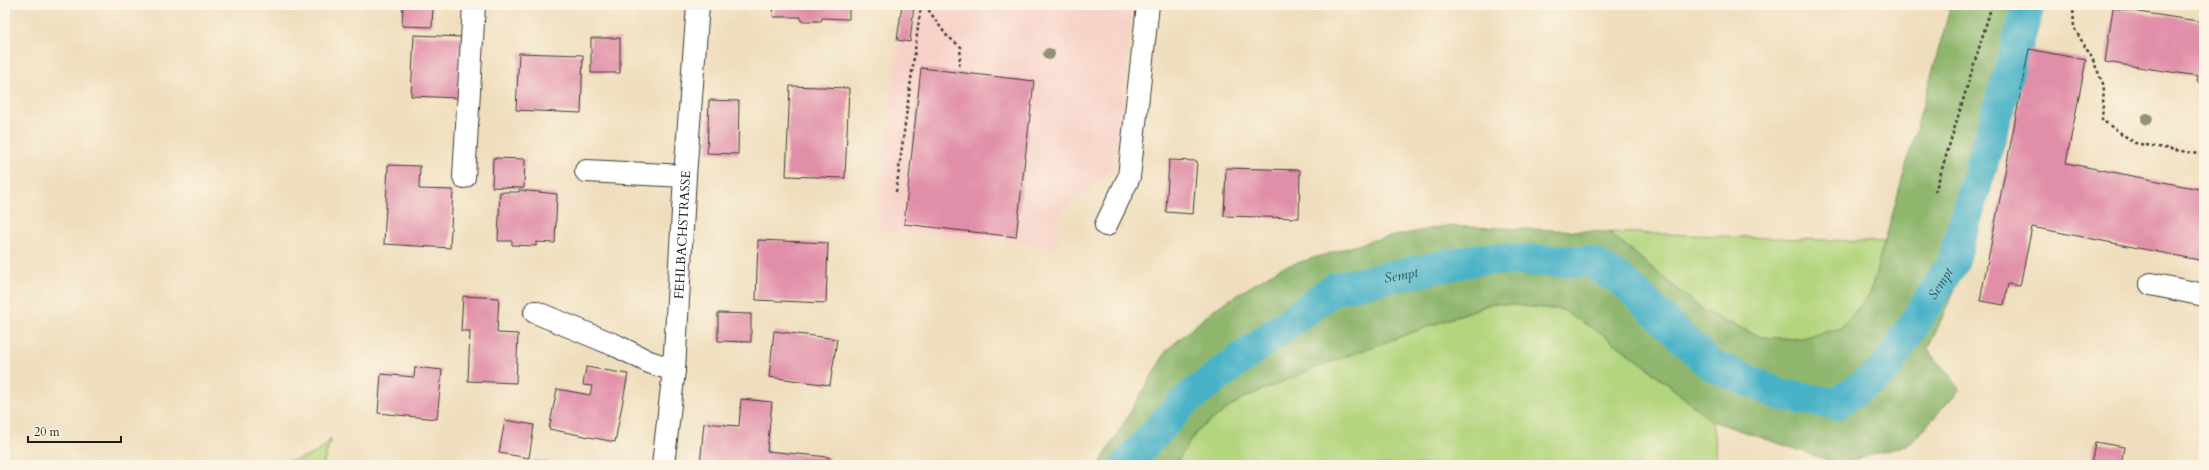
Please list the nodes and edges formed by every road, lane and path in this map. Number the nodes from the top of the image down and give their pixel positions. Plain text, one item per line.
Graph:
1 (474, 5) edge
2 (698, 5) edge
3 (921, 5) edge
4 (924, 5) edge
5 (1148, 5) edge
6 (1992, 5) edge
7 (2073, 5) edge
8 (959, 67) dead end
9 (2204, 155) edge
10 (586, 171) dead end
11 (685, 176) junction
12 (464, 177) dead end
13 (896, 192) dead end
14 (1935, 192) dead end
15 (1106, 225) dead end
16 (2151, 284) dead end
17 (2204, 295) edge
18 (535, 312) dead end
19 (674, 370) junction
20 (663, 465) edge

1 - 12 street
2 - 11 street, FEHLBACHSTRASSE
3 - 13 path
4 - 8 path
5 - 15 street
6 - 14 path
7 - 9 path
10 - 11 street
11 - 19 street, FEHLBACHSTRASSE
16 - 17 street
18 - 19 street
19 - 20 street, FEHLBACHSTRASSE

